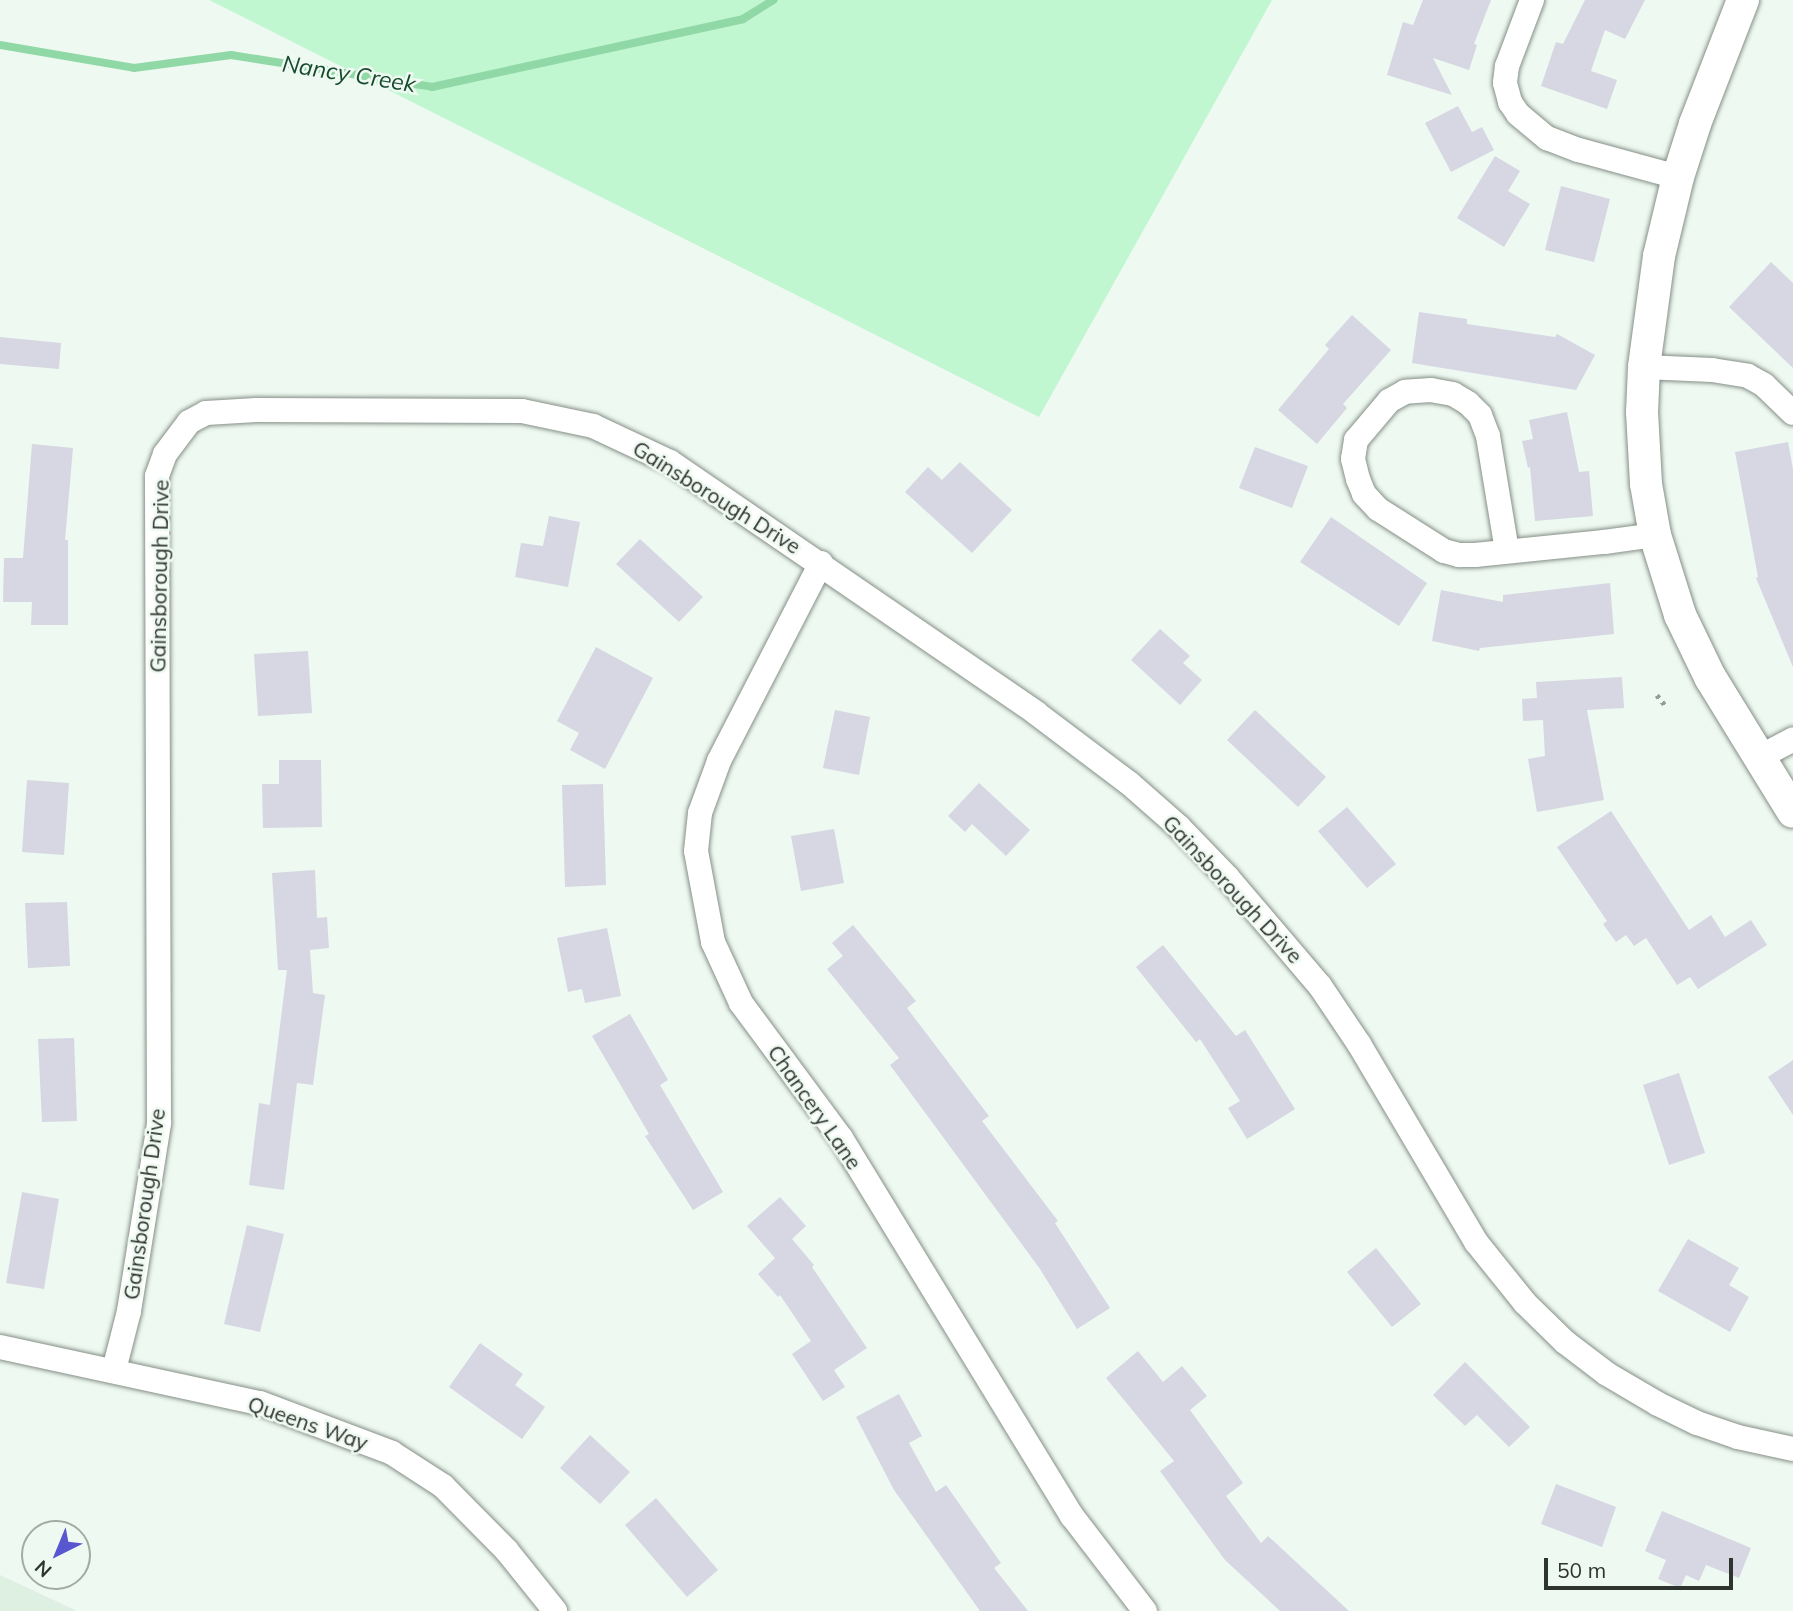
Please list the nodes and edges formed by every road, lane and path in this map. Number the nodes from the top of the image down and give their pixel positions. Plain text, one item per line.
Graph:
1 (1532, 0) edge
2 (1743, 0) edge
3 (1678, 177) junction
4 (1644, 368) junction
5 (1793, 413) edge
6 (1655, 536) junction
7 (1507, 551) junction
8 (821, 563) junction
9 (1657, 695) dead end
10 (1665, 705) dead end
11 (1793, 739) edge
12 (1758, 758) junction
13 (1793, 812) edge
14 (0, 1347) edge
15 (114, 1370) junction
16 (1793, 1449) edge
17 (555, 1611) edge
18 (1144, 1611) edge

1 - 3 street
2 - 3 street
3 - 4 street
4 - 5 street
4 - 6 street
6 - 7 street
6 - 12 street
7 - 7 street
8 - 15 street, Gainsborough Drive
8 - 16 street, Gainsborough Drive
8 - 18 street, Chancery Lane
9 - 10 path
11 - 12 street
12 - 13 street
14 - 15 street, Queens Way
15 - 17 street, Queens Way

